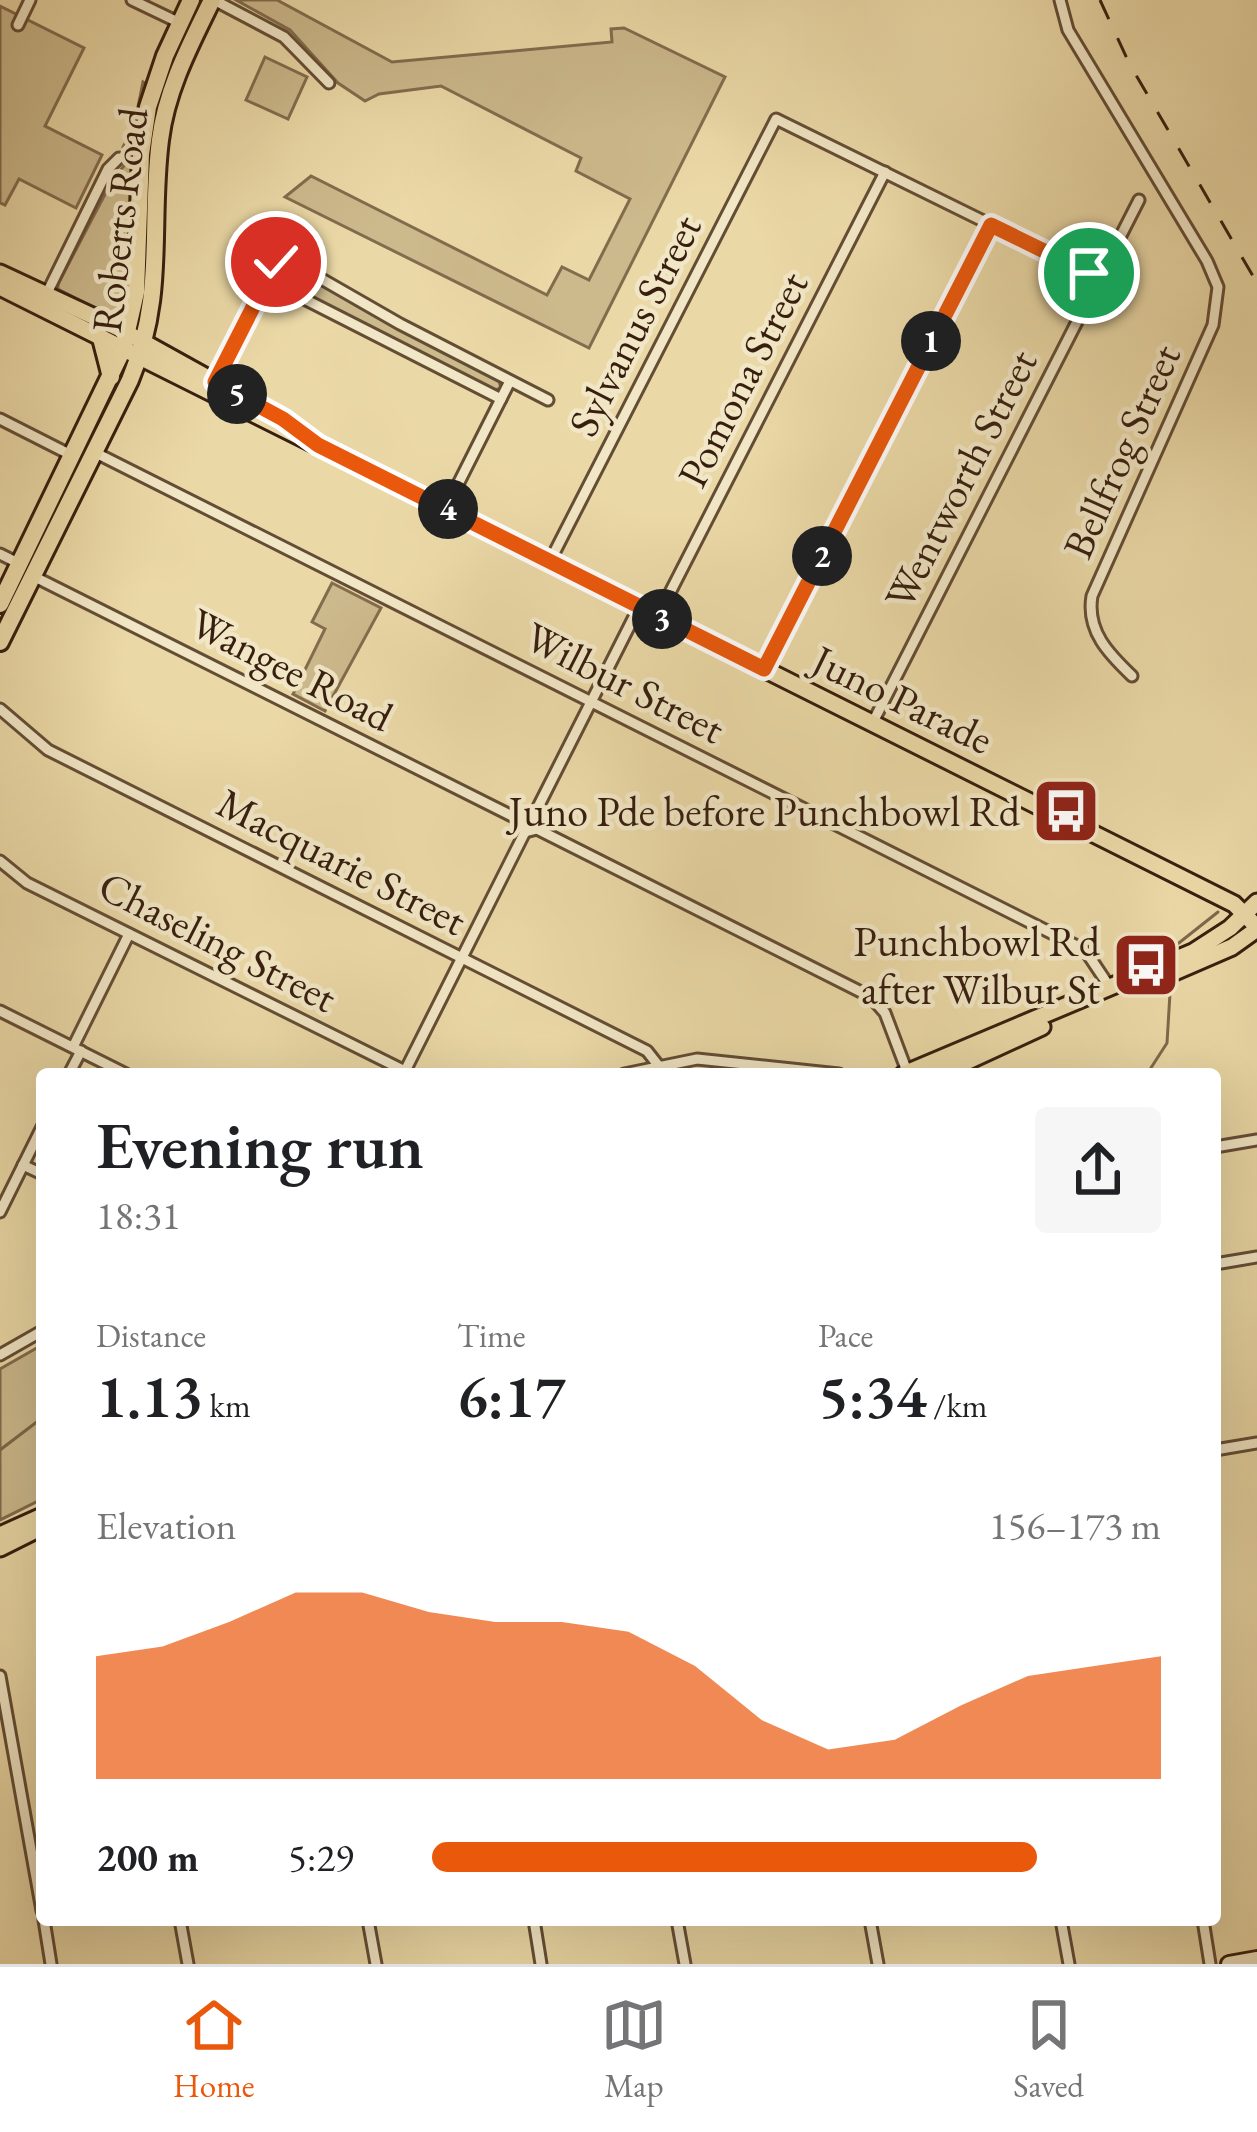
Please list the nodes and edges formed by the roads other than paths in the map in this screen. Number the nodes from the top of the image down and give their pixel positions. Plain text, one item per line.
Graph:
1 (30, 0) edge
2 (132, 0) edge
3 (191, 0) edge
4 (213, 0) edge
5 (1060, 0) edge
6 (180, 23) junction
7 (18, 25) dead end
8 (329, 83) dead end
9 (119, 158) dead end
10 (885, 172) junction
11 (1139, 200) dead end
12 (991, 225) junction
13 (0, 273) edge
14 (1100, 278) junction
15 (267, 280) junction
16 (0, 287) edge
17 (46, 293) junction
18 (101, 338) junction
19 (133, 346) junction
20 (111, 378) junction
21 (510, 381) junction
22 (215, 382) junction
23 (501, 399) junction
24 (548, 400) dead end
25 (0, 419) edge
26 (318, 445) junction
27 (94, 452) junction
28 (73, 456) junction
29 (446, 508) junction
30 (0, 554) edge
31 (550, 561) junction
32 (26, 570) junction
33 (0, 604) edge
34 (639, 607) junction
35 (658, 617) junction
36 (0, 642) edge
37 (764, 669) junction
38 (1132, 676) dead end
39 (590, 701) junction
40 (0, 709) edge
41 (872, 724) junction
42 (528, 827) junction
43 (0, 861) edge
44 (1254, 918) edge
45 (129, 934) junction
46 (462, 958) junction
47 (1113, 987) junction
48 (0, 1011) edge
49 (77, 1049) junction
50 (658, 1065) junction
51 (71, 1068) edge
52 (115, 1068) edge
53 (400, 1068) edge
54 (410, 1068) edge
55 (647, 1068) edge
56 (782, 1068) edge
57 (904, 1068) edge
58 (920, 1068) edge
59 (954, 1068) edge
60 (36, 1139) edge
61 (1257, 1140) edge
62 (1221, 1146) edge
63 (23, 1165) junction
64 (36, 1171) edge
65 (0, 1212) edge
66 (1257, 1257) edge
67 (1221, 1263) edge
68 (36, 1334) edge
69 (0, 1355) edge
70 (1257, 1443) edge
71 (1221, 1449) edge
72 (36, 1519) edge
73 (36, 1530) edge
74 (0, 1535) edge
75 (0, 1548) edge
76 (0, 1676) edge
77 (36, 1877) edge
78 (45, 1926) edge
79 (181, 1926) edge
80 (369, 1926) edge
81 (535, 1926) edge
82 (678, 1926) edge
83 (871, 1926) edge
84 (1061, 1926) edge
85 (1204, 1926) edge
86 (1257, 1959) edge
87 (51, 1964) edge
88 (188, 1964) edge
89 (376, 1964) edge
90 (542, 1964) edge
91 (685, 1964) edge
92 (878, 1964) edge
93 (1069, 1964) edge
94 (1210, 1964) edge
95 (1229, 1964) edge

1 - 7 street
2 - 6 street
3 - 6 highway, Roberts Road
4 - 8 street
4 - 19 highway, Roberts Road
5 - 38 street, Bellfrog Street
6 - 19 highway, Roberts Road
9 - 17 street, Roberts Road
10 - 12 street
10 - 31 street, Sylvanus Street
10 - 35 street, Pomona Street
11 - 14 street, Wentworth Street
12 - 14 street
12 - 37 street
13 - 17 main road, Juno Parade
14 - 41 street, Wentworth Street
15 - 21 street
15 - 22 street
15 - 23 street
16 - 18 main road, Juno Parade
17 - 19 main road, Juno Parade
18 - 19 main road, Juno Parade
18 - 20 highway
19 - 20 highway, Roberts Road
19 - 22 main road, Juno Parade
19 - 26 main road, Juno Parade
19 - 27 highway, Roberts Road
20 - 28 highway, Roberts Road
21 - 23 street
21 - 24 street
22 - 26 main road, Juno Parade
23 - 29 street
25 - 28 street
26 - 29 main road, Juno Parade
27 - 32 highway, Roberts Road
27 - 39 street, Wilbur Street
28 - 32 highway, Roberts Road
29 - 31 main road, Juno Parade
30 - 32 street, Wangee Road
31 - 34 main road, Juno Parade
32 - 33 highway, Roberts Road
32 - 36 highway, Roberts Road
32 - 42 street, Wangee Road
34 - 35 main road, Juno Parade
34 - 39 street
35 - 37 main road, Juno Parade
37 - 41 main road, Juno Parade
39 - 42 street
39 - 47 street, Wilbur Street
40 - 46 street, Macquarie Street
41 - 44 main road, Juno Parade
42 - 46 street
42 - 57 street, Wangee Road
43 - 45 street, Chaseling Street
44 - 47 main road
44 - 59 main road
45 - 49 street
45 - 53 street, Chaseling Street
46 - 50 street, Macquarie Street
46 - 54 street
47 - 58 main road
48 - 49 street
49 - 51 street
49 - 52 street
50 - 55 street
50 - 56 street
60 - 63 street
61 - 62 street
63 - 64 street
63 - 65 street
66 - 67 street
68 - 69 street
70 - 71 street
72 - 74 main road
73 - 75 main road
76 - 77 street
78 - 87 street
79 - 88 street
80 - 89 street
81 - 90 street
82 - 91 street
83 - 92 street
84 - 93 street
85 - 94 street
86 - 95 main road

